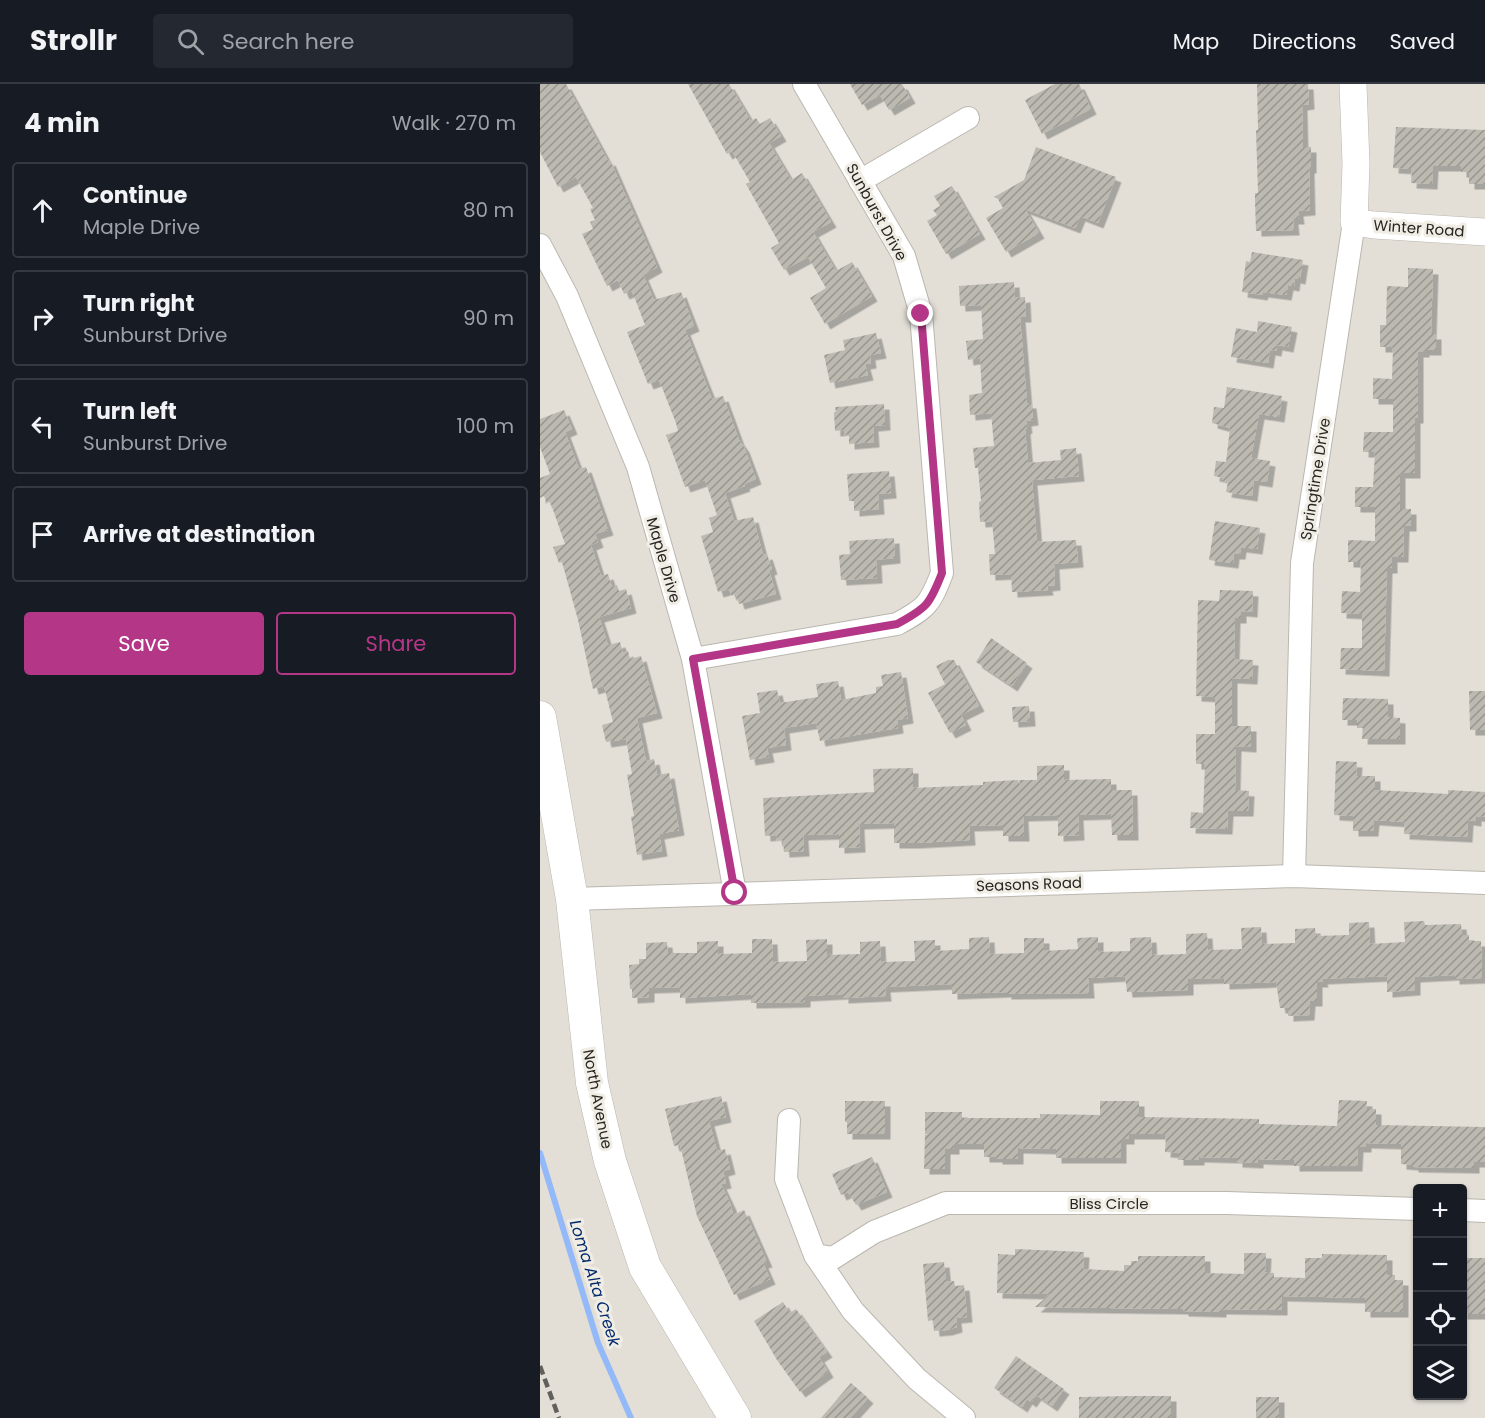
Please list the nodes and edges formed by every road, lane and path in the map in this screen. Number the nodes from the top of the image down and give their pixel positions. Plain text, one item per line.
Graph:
1 (804, 84) edge
2 (1353, 84) edge
3 (968, 118) dead end
4 (860, 181) junction
5 (1354, 222) junction
6 (1485, 232) edge
7 (540, 245) edge
8 (693, 659) junction
9 (540, 717) edge
10 (1294, 876) junction
11 (1485, 883) edge
12 (735, 893) junction
13 (572, 899) junction
14 (789, 1120) dead end
15 (1413, 1209) edge
16 (1467, 1210) edge
17 (1485, 1211) edge
18 (815, 1255) junction
19 (735, 1418) edge
20 (964, 1418) edge

1 - 4 street, Sunburst Drive
2 - 5 street, Springtime Drive
3 - 4 street
4 - 8 street, Sunburst Drive
5 - 6 street, Winter Road
5 - 10 street, Springtime Drive
7 - 8 street, Maple Drive
8 - 12 street, Maple Drive
9 - 13 main road, North Avenue
10 - 11 street, Seasons Road
10 - 12 street, Seasons Road
12 - 13 street, Seasons Road
13 - 19 main road, North Avenue
14 - 18 street
15 - 18 street, Bliss Circle
16 - 17 street
18 - 20 street

